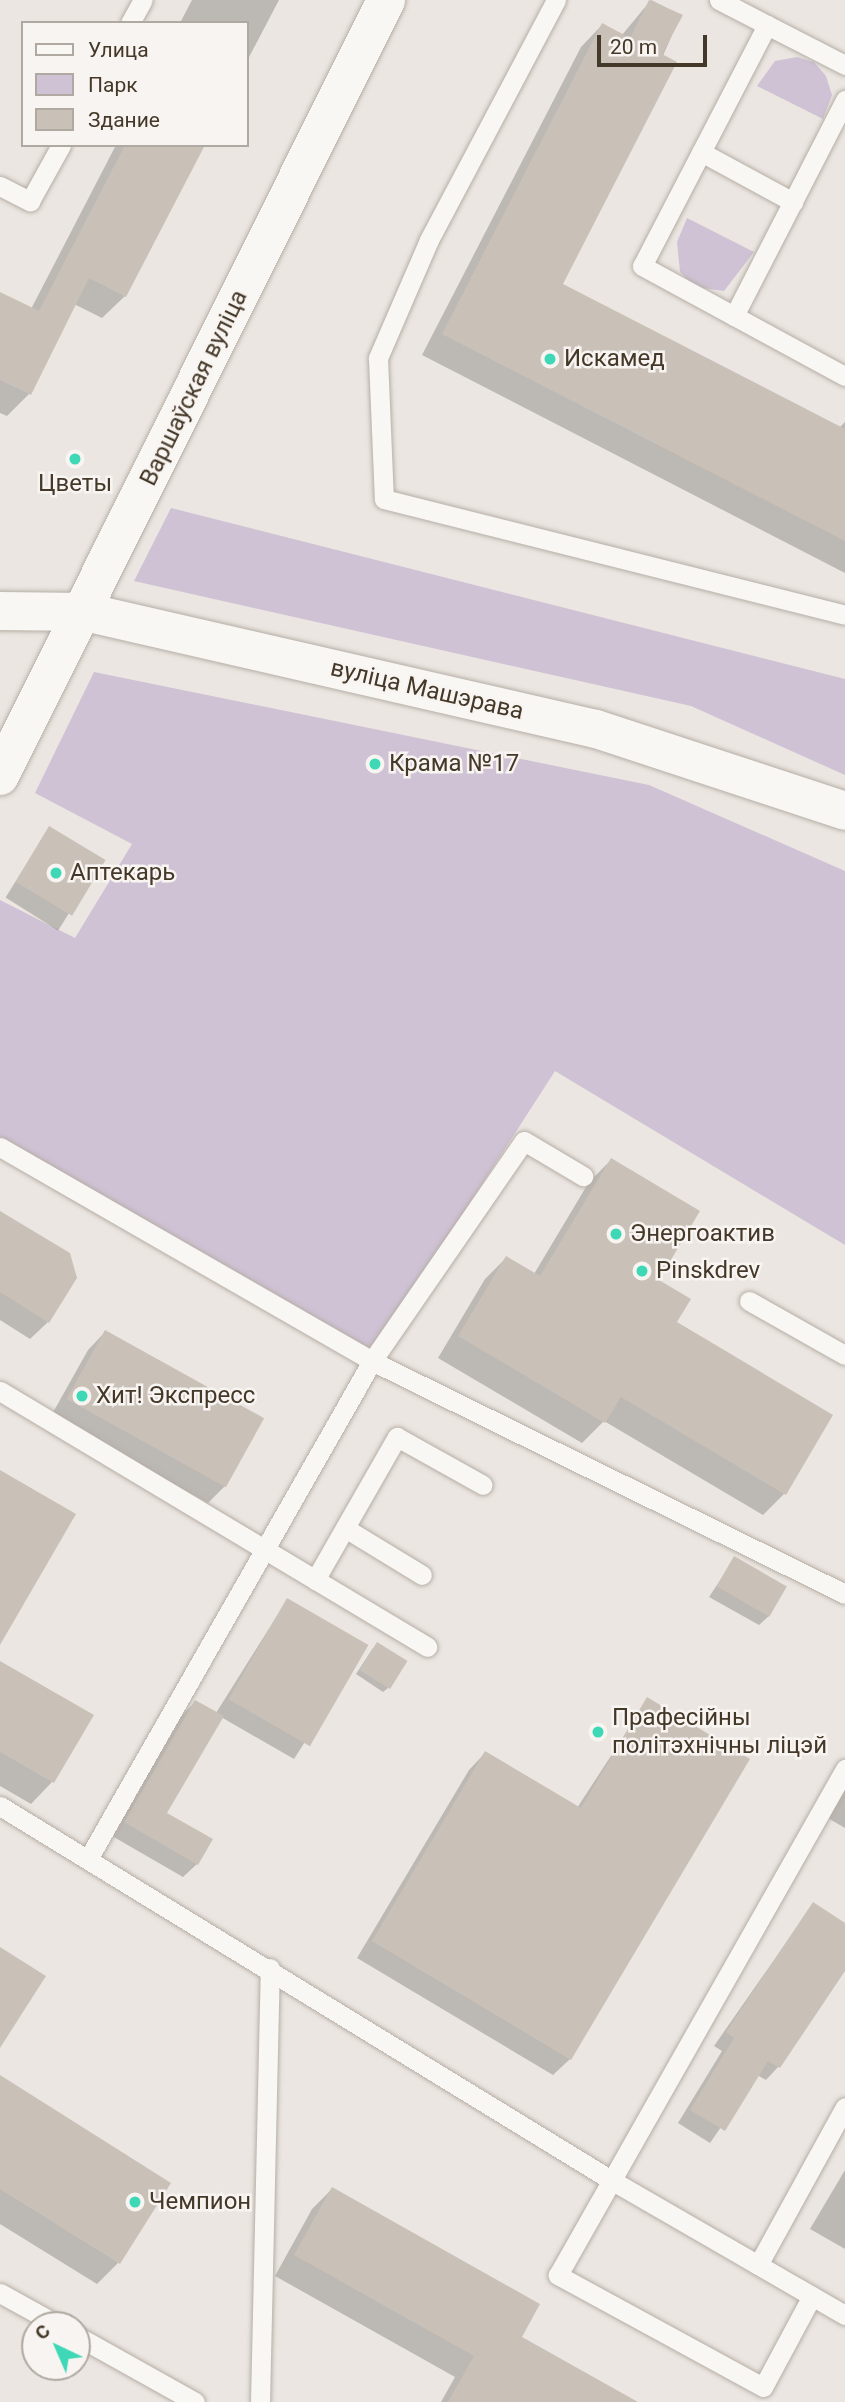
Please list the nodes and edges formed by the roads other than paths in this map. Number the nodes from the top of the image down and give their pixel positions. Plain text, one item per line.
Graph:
1 (143, 0) edge
2 (386, 0) edge
3 (556, 0) edge
4 (719, 0) edge
5 (131, 21) edge
6 (767, 25) junction
7 (845, 65) edge
8 (845, 100) edge
9 (60, 147) edge
10 (701, 152) junction
11 (0, 186) edge
12 (793, 202) junction
13 (734, 316) junction
14 (845, 376) edge
15 (0, 611) edge
16 (85, 612) junction
17 (845, 615) edge
18 (0, 776) edge
19 (842, 803) edge
20 (0, 1147) edge
21 (583, 1176) dead end
22 (750, 1301) dead end
23 (845, 1355) edge
24 (372, 1362) junction
25 (0, 1391) edge
26 (483, 1485) dead end
27 (345, 1528) junction
28 (266, 1551) junction
29 (422, 1575) dead end
30 (315, 1580) junction
31 (845, 1594) edge
32 (427, 1647) dead end
33 (845, 1769) edge
34 (0, 1806) edge
35 (88, 1859) junction
36 (270, 1968) junction
37 (845, 2107) edge
38 (611, 2180) junction
39 (758, 2265) junction
40 (0, 2293) edge
41 (812, 2296) junction
42 (33, 2311) edge
43 (845, 2315) edge
44 (91, 2344) edge
45 (195, 2402) edge
46 (260, 2402) edge

1 - 5 lane
2 - 16 street, Варшаўская вуліца
3 - 17 lane
4 - 6 lane
6 - 7 lane
6 - 10 lane
8 - 12 lane
9 - 11 lane
10 - 12 lane
10 - 13 lane
12 - 13 lane
13 - 14 lane
15 - 16 street, вуліца Машэрава
16 - 18 street, Варшаўская вуліца
16 - 19 street, вуліца Машэрава
20 - 24 lane
21 - 24 lane
22 - 23 lane
24 - 28 lane
24 - 31 lane
25 - 28 lane
26 - 27 lane
27 - 29 lane
27 - 30 lane
28 - 30 lane
28 - 35 lane
30 - 32 lane
33 - 38 lane
34 - 35 lane
35 - 36 lane
36 - 38 lane
36 - 46 lane
37 - 39 lane
38 - 39 lane
38 - 41 lane
39 - 41 lane
40 - 42 lane
41 - 43 lane
44 - 45 lane

